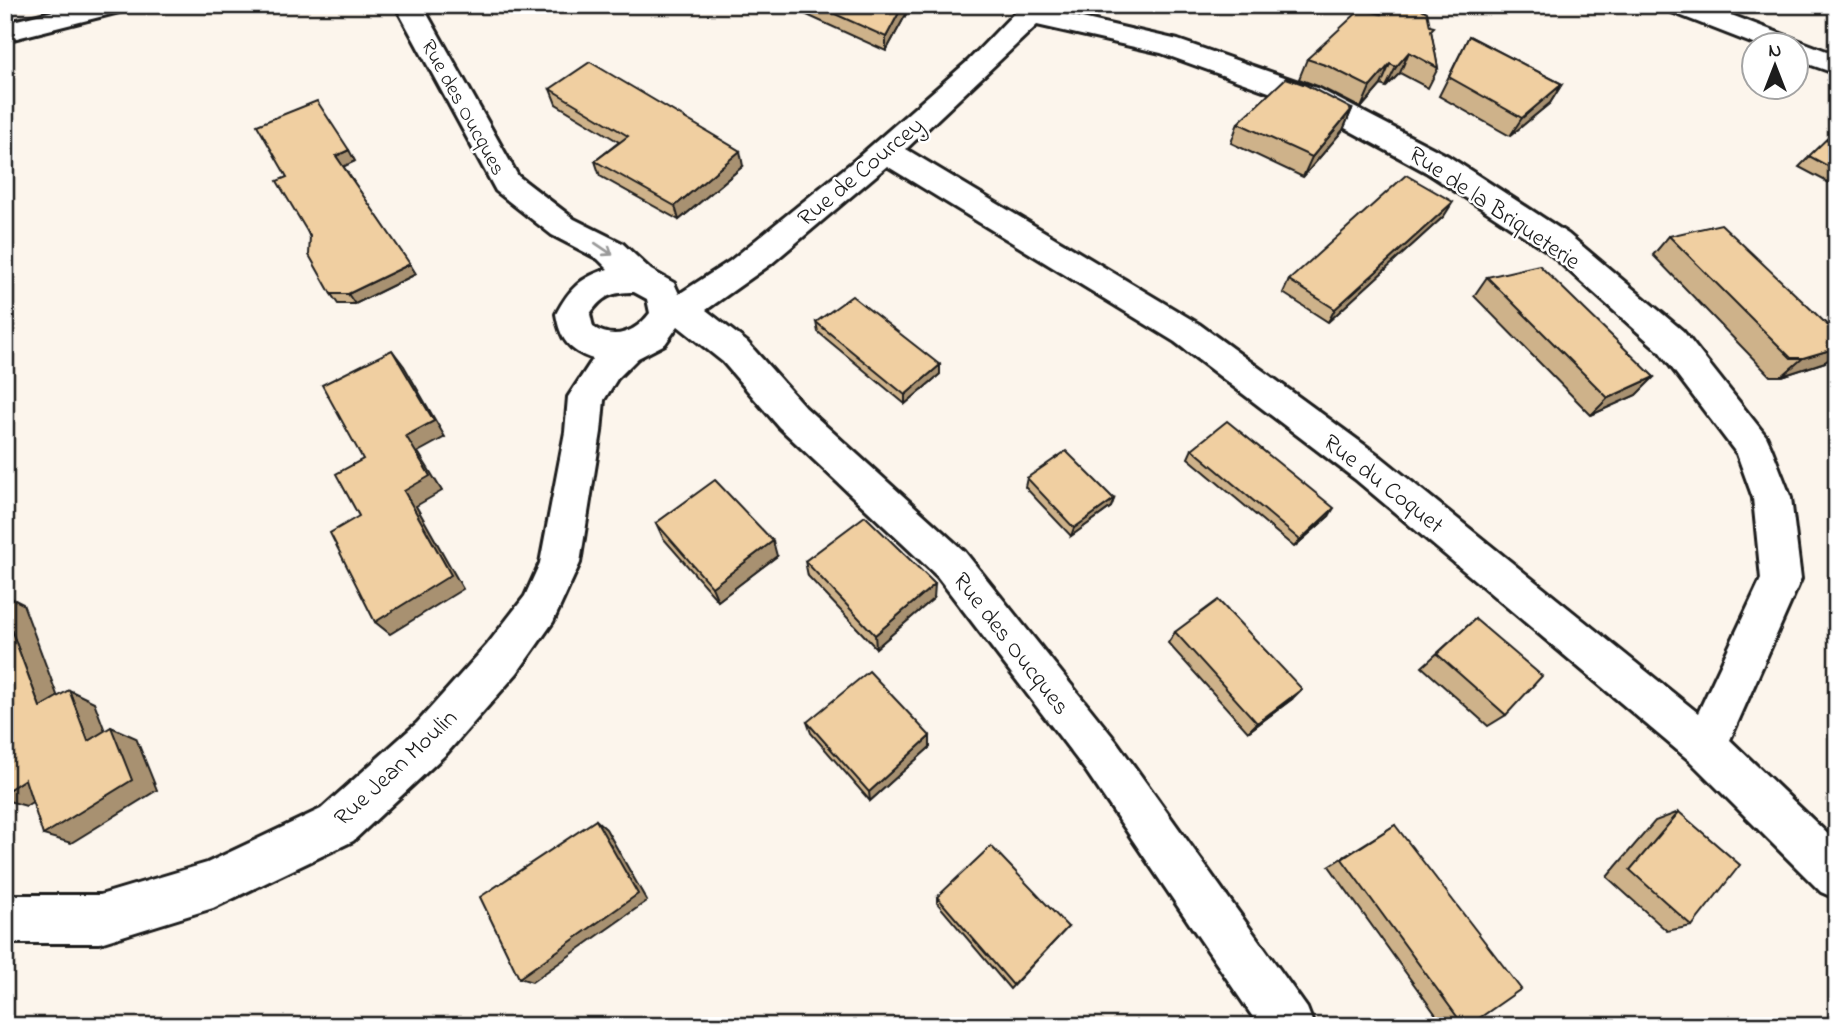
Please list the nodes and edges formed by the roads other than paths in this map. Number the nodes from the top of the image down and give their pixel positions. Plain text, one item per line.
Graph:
1 (113, 5) edge
2 (408, 5) edge
3 (1679, 5) edge
4 (1033, 10) edge
5 (5, 32) edge
6 (1749, 32) edge
7 (1811, 55) edge
8 (1837, 65) edge
9 (886, 151) junction
10 (563, 227) junction
11 (639, 279) junction
12 (581, 299) junction
13 (674, 312) junction
14 (578, 334) junction
15 (626, 348) junction
16 (586, 397) junction
17 (1705, 746) junction
18 (1837, 876) edge
19 (5, 919) edge
20 (1289, 1026) edge

1 - 5 street
2 - 10 street, Rue des Oucques
3 - 6 street
4 - 9 street, Rue de Courcey
4 - 17 street, Rue de la Briqueterie
7 - 8 street
9 - 13 street, Rue de Courcey
9 - 17 street, Rue du Coquet
10 -> 11 street, Rue des Oucques
10 - 12 street
11 - 12 street
11 - 13 street
12 - 14 street
13 - 15 street
13 - 20 street, Rue des Oucques
14 - 15 street
14 - 16 street, Rue Jean Moulin
15 - 16 street, Rue Jean Moulin
16 - 19 street, Rue Jean Moulin
17 - 18 street, Rue du Coquet

